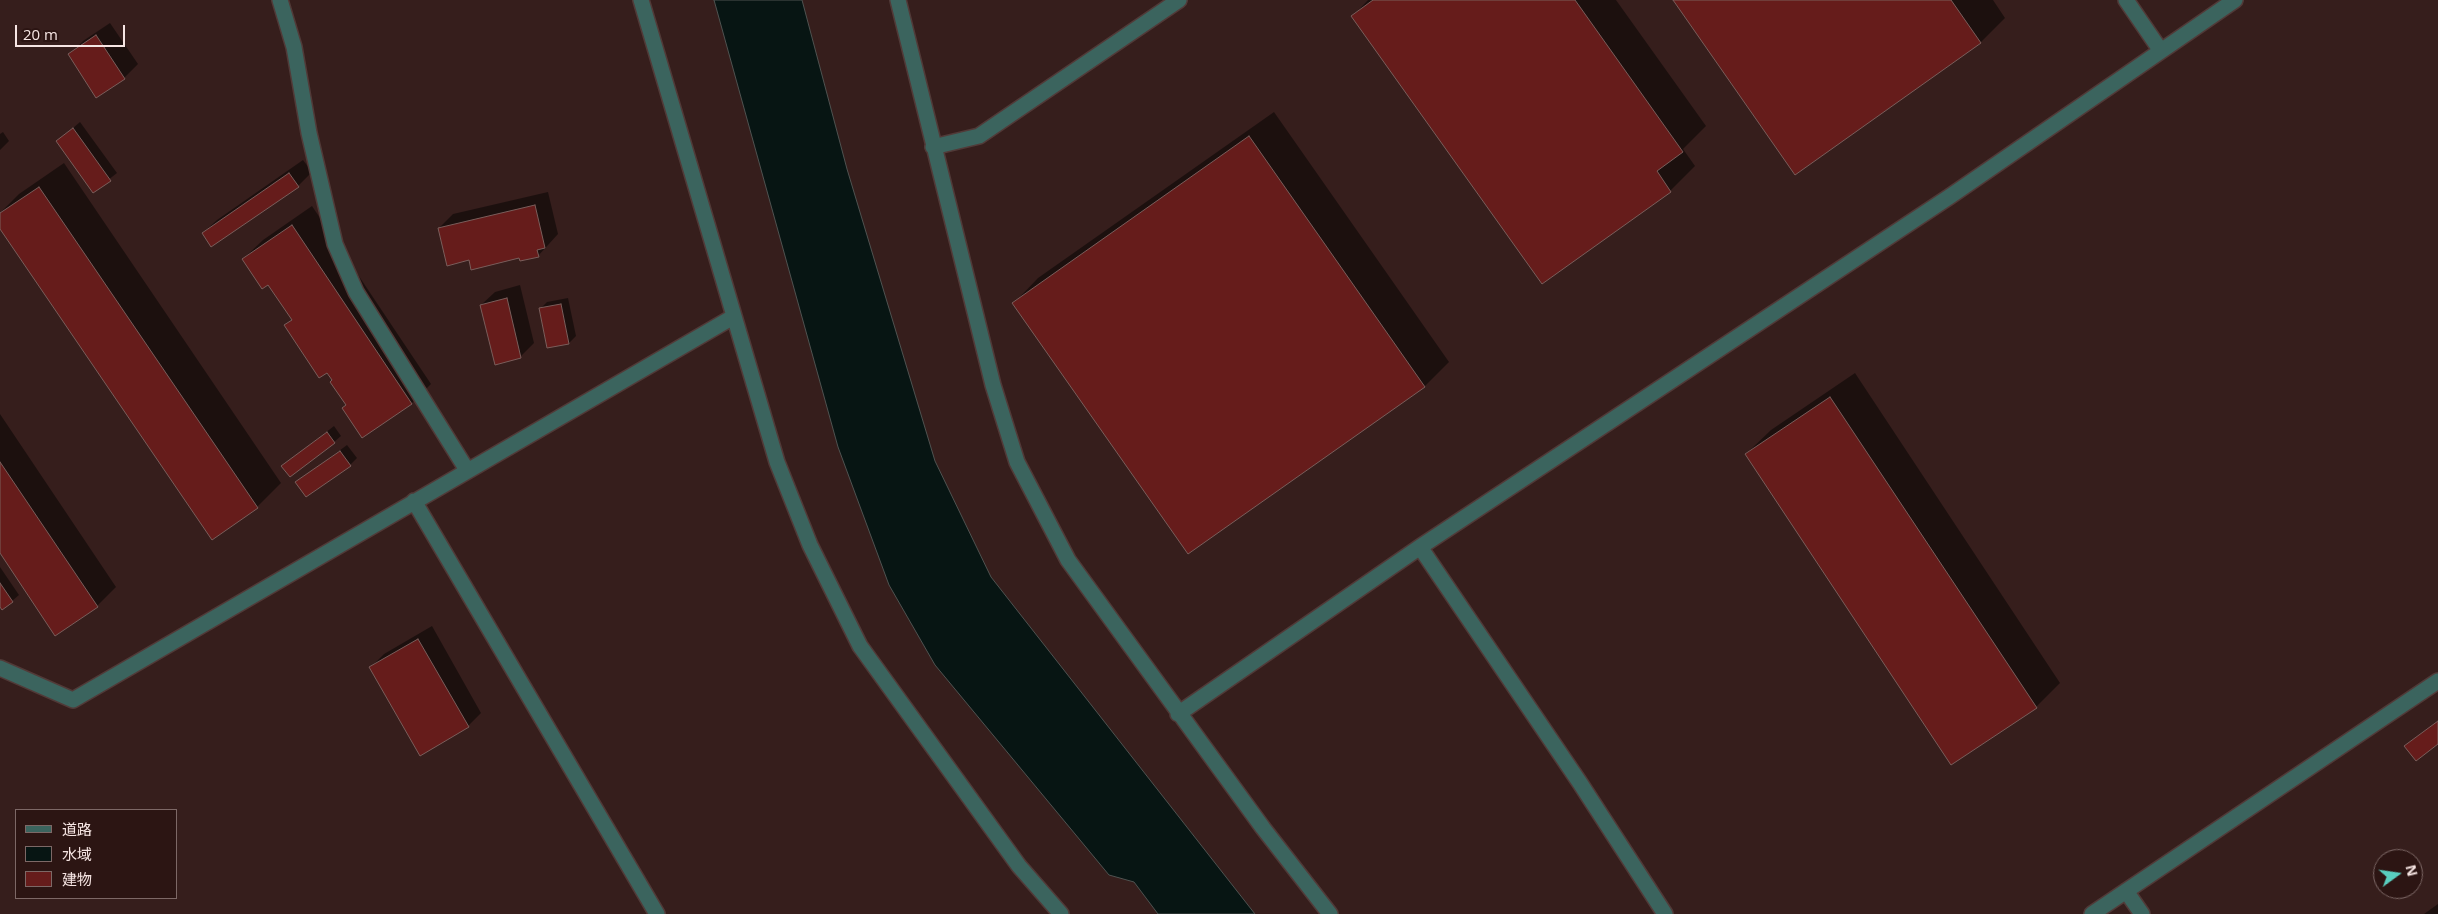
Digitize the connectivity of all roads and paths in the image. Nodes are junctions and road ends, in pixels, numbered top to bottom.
1 (280, 0) edge
2 (642, 0) edge
3 (898, 0) edge
4 (1179, 0) edge
5 (2126, 0) edge
6 (2235, 0) edge
7 (2160, 51) junction
8 (933, 147) junction
9 (733, 317) junction
10 (467, 470) junction
11 (414, 502) junction
12 (1420, 547) junction
13 (0, 668) edge
14 (2438, 681) edge
15 (1178, 714) junction
16 (2126, 891) junction
17 (656, 914) edge
18 (1061, 914) edge
19 (1330, 914) edge
20 (1665, 914) edge
21 (2092, 914) edge
22 (2142, 914) edge

1 - 10 lane
2 - 9 lane
3 - 8 lane
4 - 8 lane
5 - 7 lane
6 - 7 lane
7 - 12 lane
8 - 15 lane
9 - 10 lane
9 - 18 lane
10 - 11 lane
11 - 13 lane
11 - 17 lane
12 - 15 lane
12 - 20 lane
14 - 16 lane
15 - 19 lane
16 - 21 lane
16 - 22 lane

